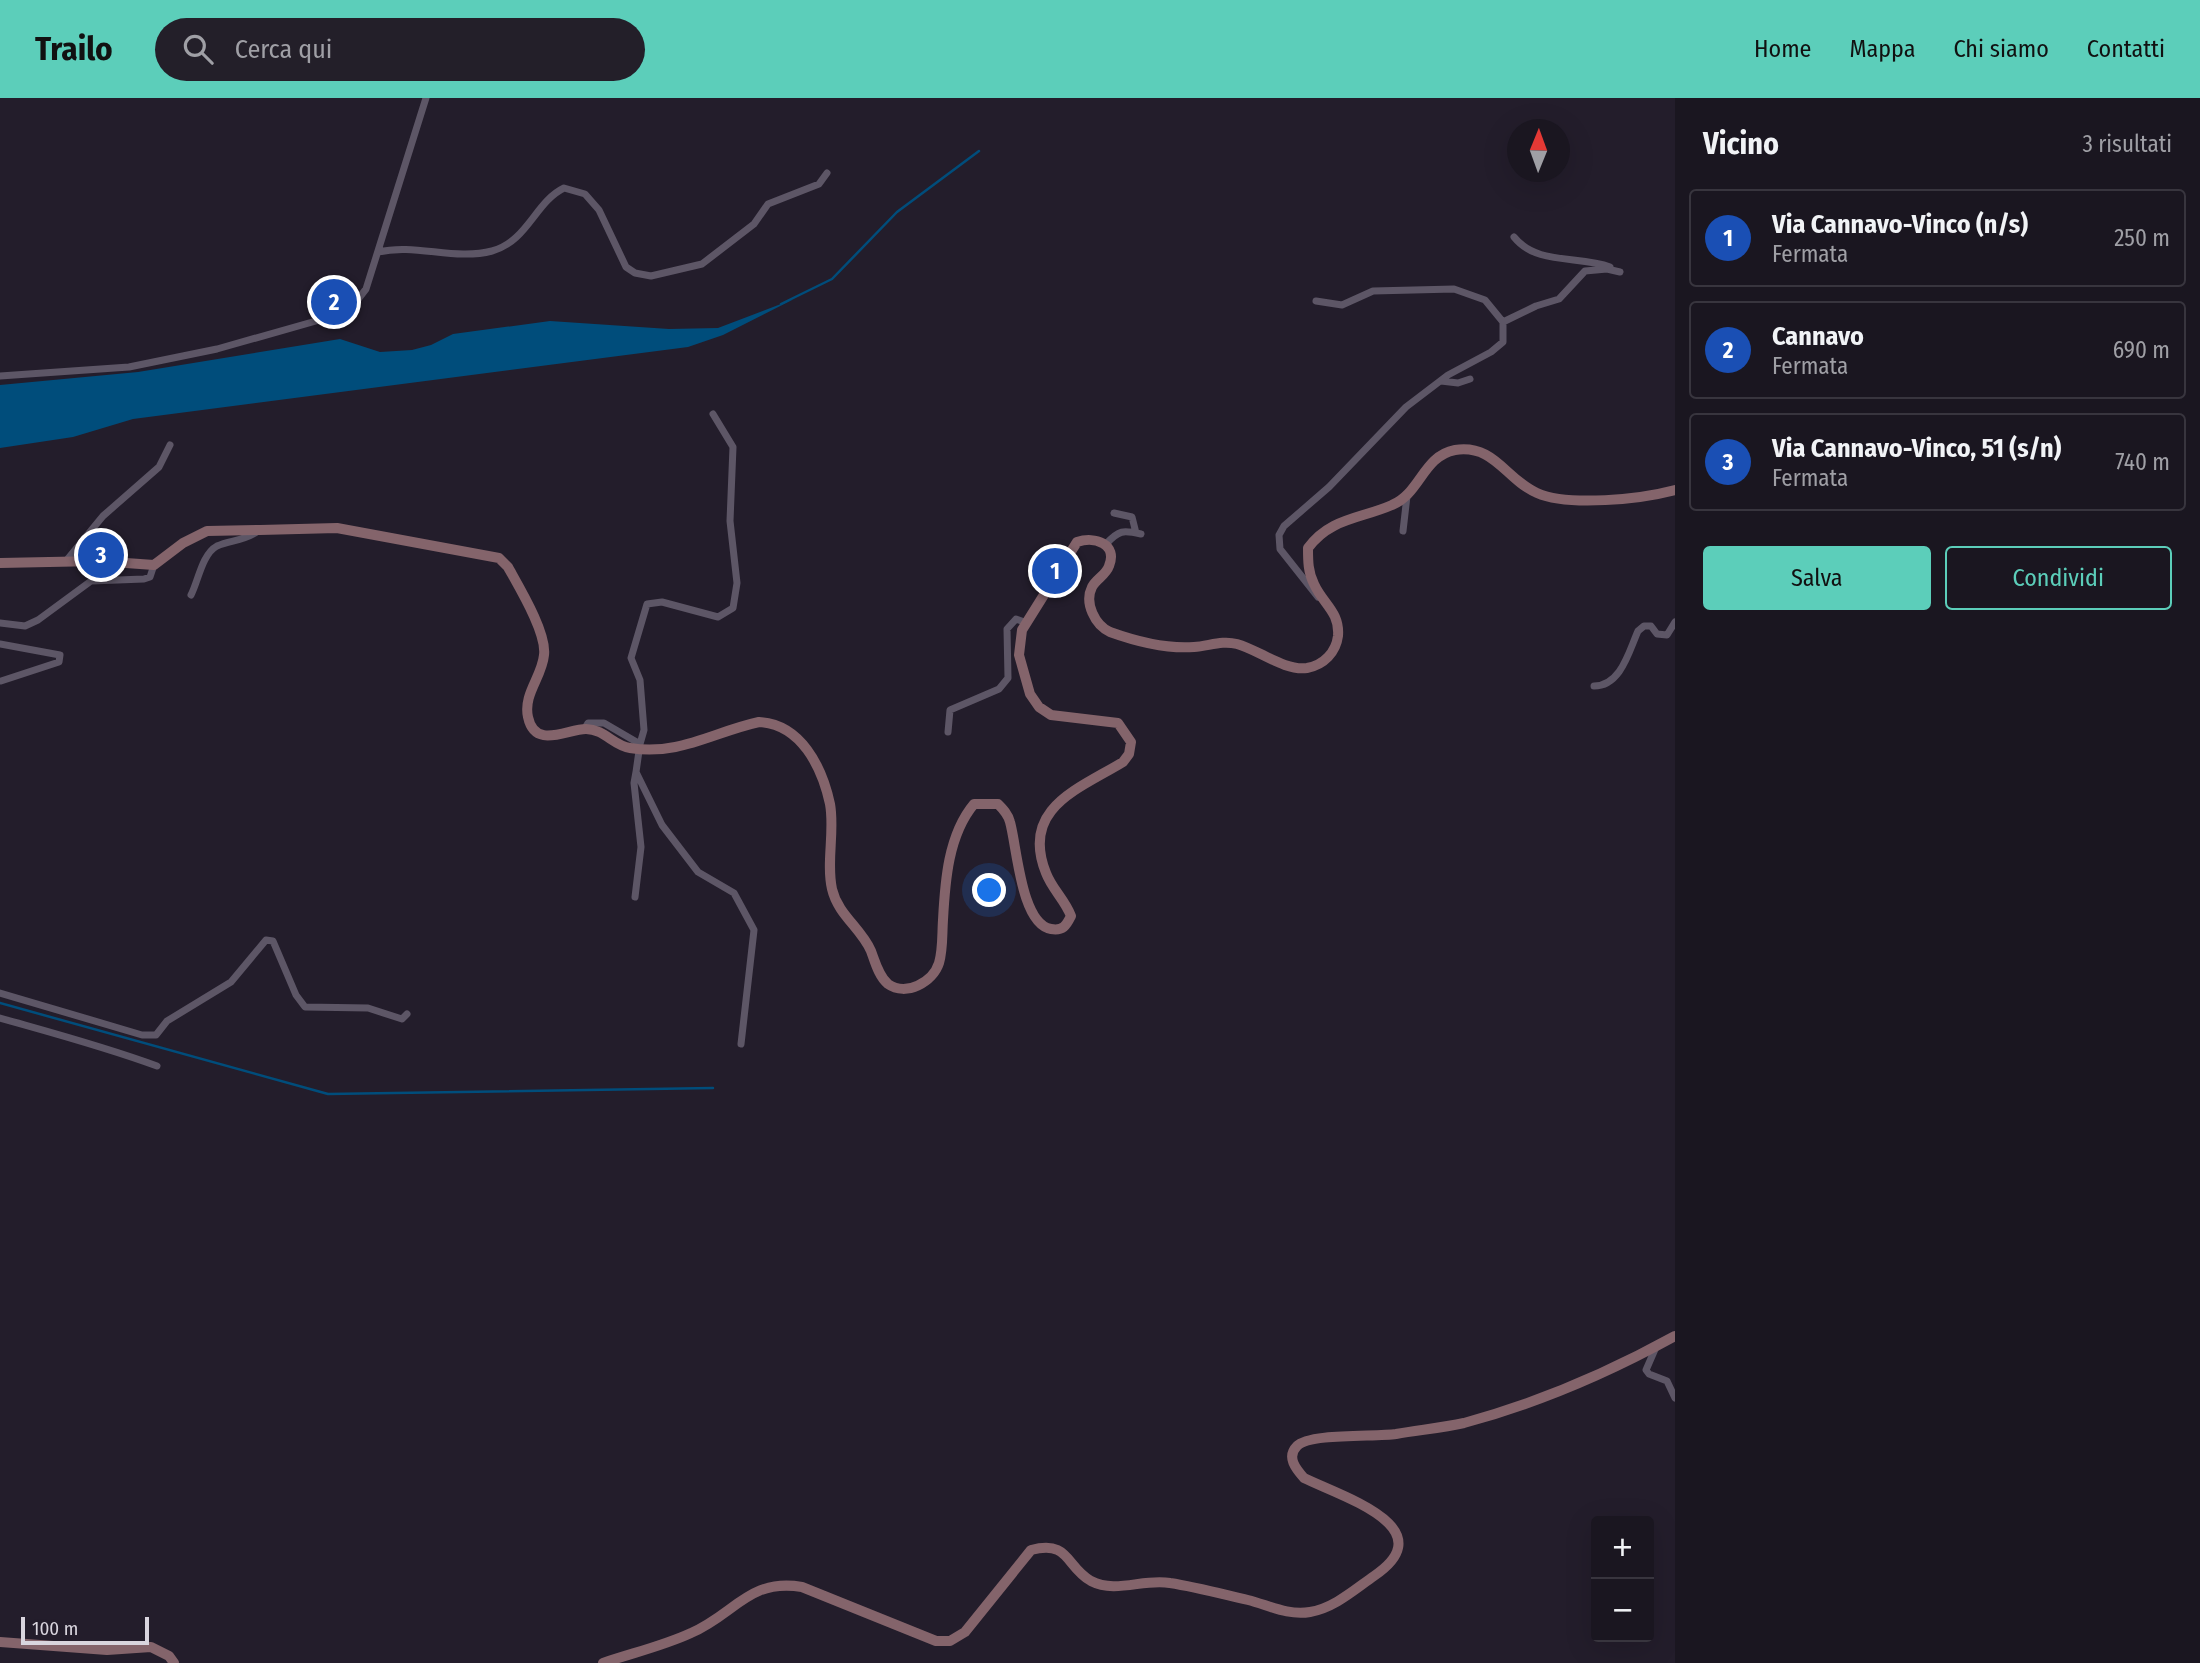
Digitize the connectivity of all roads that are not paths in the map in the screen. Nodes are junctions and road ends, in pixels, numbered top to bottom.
1 (426, 98) edge
2 (827, 173) dead end
3 (1514, 237) dead end
4 (378, 252) junction
5 (1316, 301) dead end
6 (1503, 322) junction
7 (0, 376) edge
8 (1470, 379) dead end
9 (1441, 381) junction
10 (713, 414) dead end
11 (170, 445) dead end
12 (1675, 490) edge
13 (1407, 496) junction
14 (1114, 513) dead end
15 (260, 530) junction
16 (1403, 531) dead end
17 (1106, 544) junction
18 (66, 561) junction
19 (0, 563) edge
20 (154, 565) junction
21 (191, 595) dead end
22 (1331, 608) junction
23 (1027, 622) junction
24 (1675, 622) edge
25 (0, 623) edge
26 (0, 644) edge
27 (1, 681) edge
28 (1594, 686) dead end
29 (948, 732) dead end
30 (640, 747) junction
31 (636, 772) junction
32 (635, 897) dead end
33 (0, 993) edge
34 (407, 1014) dead end
35 (0, 1018) edge
36 (741, 1044) dead end
37 (157, 1066) dead end
38 (1675, 1336) edge
39 (1656, 1347) junction
40 (1675, 1398) edge
41 (0, 1642) edge
42 (174, 1663) edge
43 (603, 1663) edge

1 - 4 street
2 - 4 street
3 - 6 street
4 - 7 street
5 - 6 street
6 - 9 street
8 - 9 street
9 - 22 street
10 - 30 street
11 - 18 street
12 - 13 street
13 - 16 street
13 - 22 street
14 - 17 street
15 - 20 street
15 - 21 street
15 - 30 street
17 - 22 street
17 - 23 street
18 - 19 street
18 - 20 street
20 - 25 street
23 - 29 street
23 - 30 street
24 - 28 street
26 - 27 street
30 - 31 street
31 - 32 street
31 - 36 street
33 - 34 street
35 - 37 street
38 - 39 street
39 - 40 street
39 - 43 street
41 - 42 street

